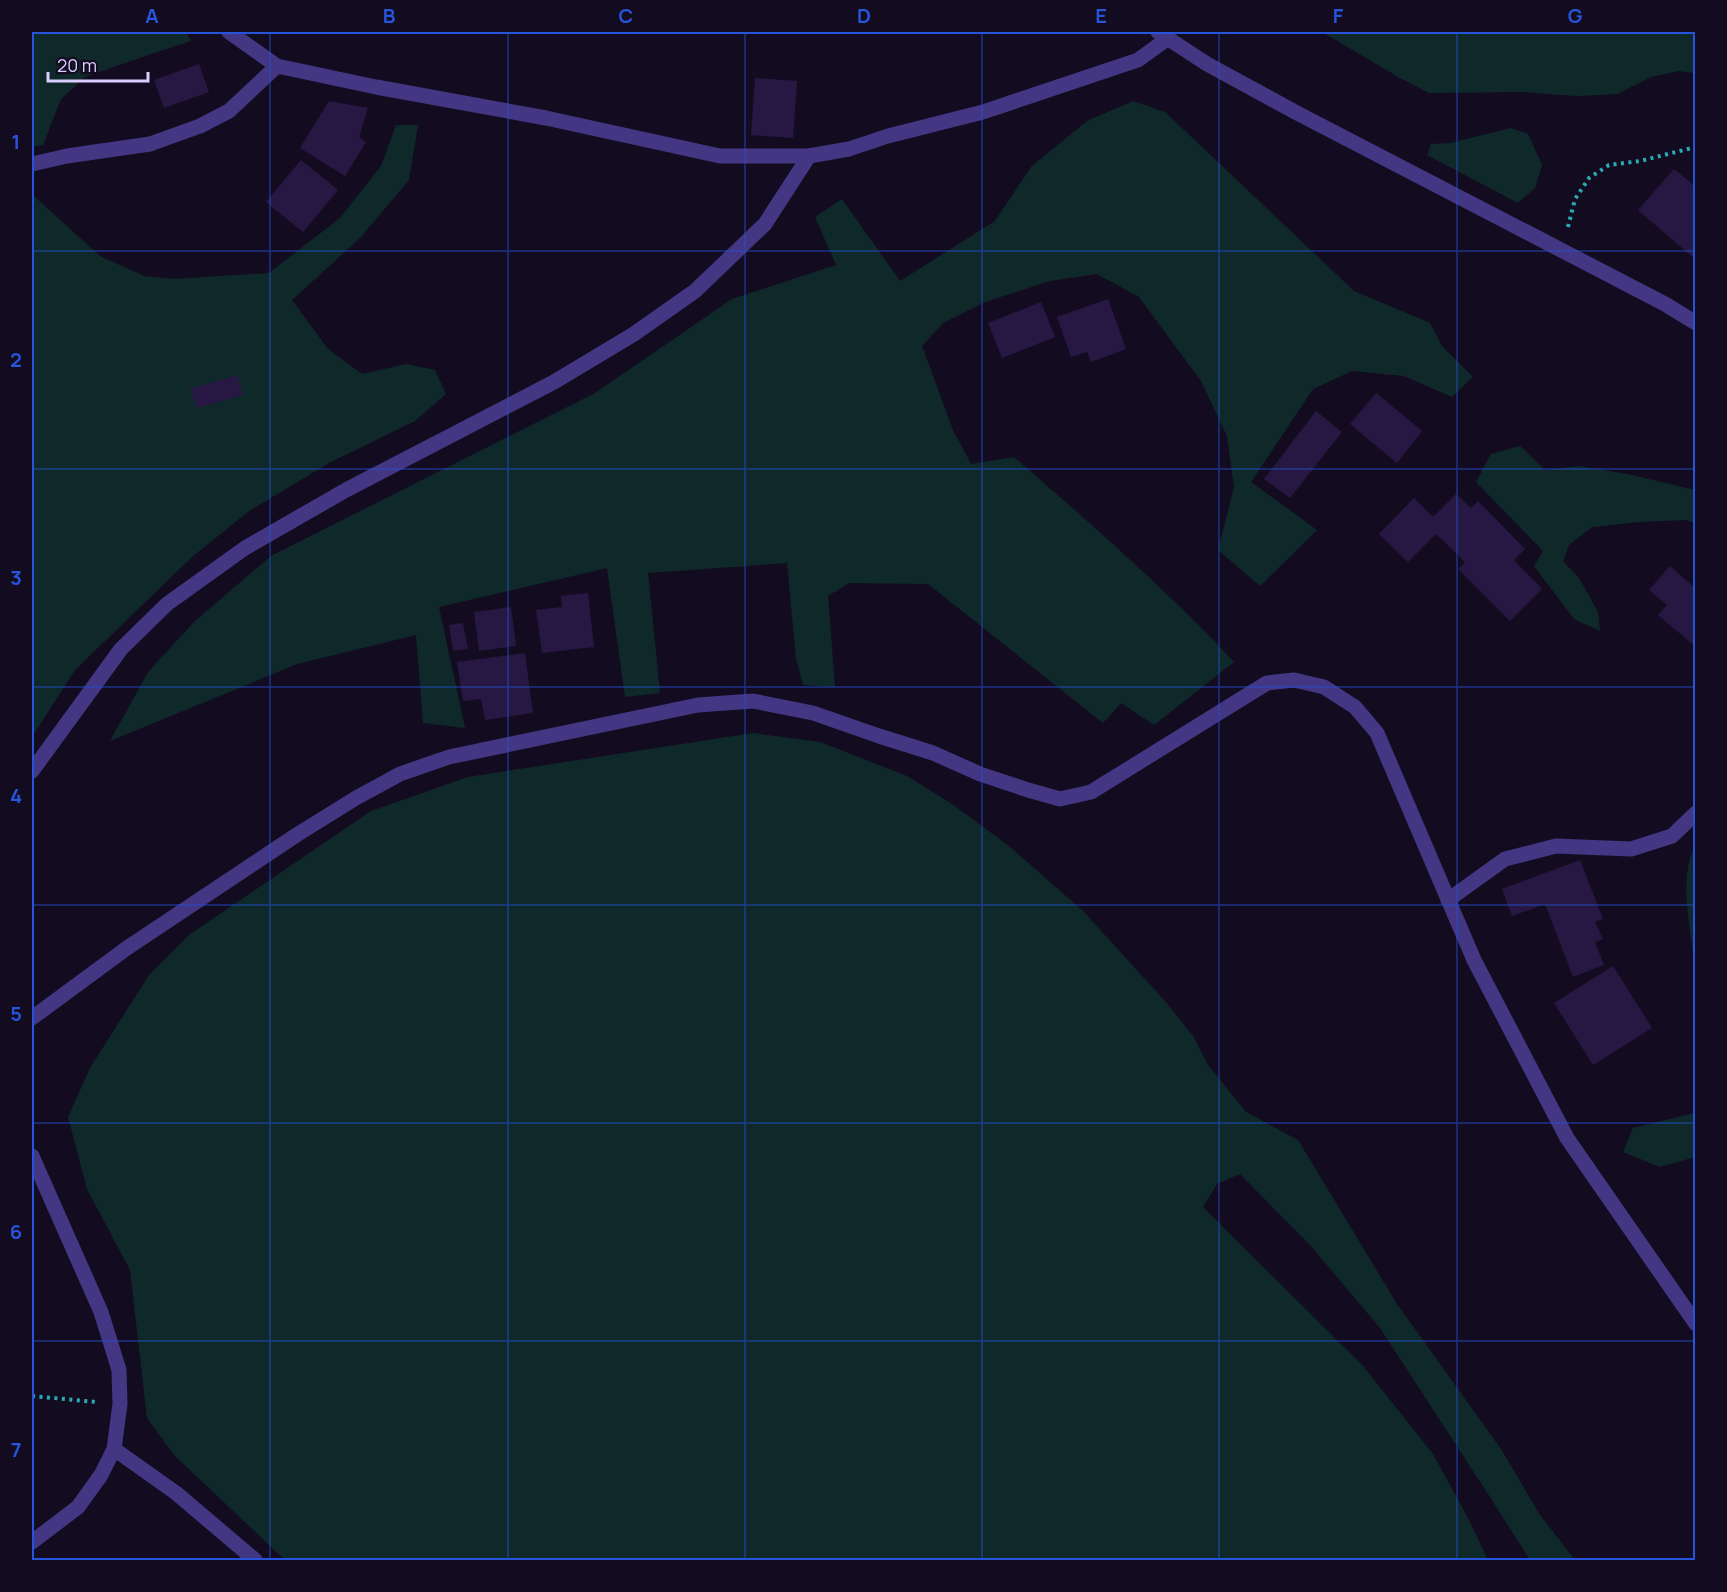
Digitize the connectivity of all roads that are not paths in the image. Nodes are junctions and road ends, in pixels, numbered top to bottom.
1 (229, 32) edge
2 (1162, 35) edge
3 (278, 66) junction
4 (809, 156) junction
5 (32, 164) edge
6 (1695, 323) edge
7 (32, 771) edge
8 (1695, 813) edge
9 (1448, 900) junction
10 (32, 1018) edge
11 (32, 1156) edge
12 (1695, 1324) edge
13 (114, 1449) junction
14 (32, 1542) edge
15 (255, 1560) edge

1 - 3 street
2 - 4 street
2 - 6 street
3 - 4 street
3 - 5 street
4 - 7 street
8 - 9 street
9 - 10 street
9 - 12 street
11 - 13 street
13 - 14 street
13 - 15 street

